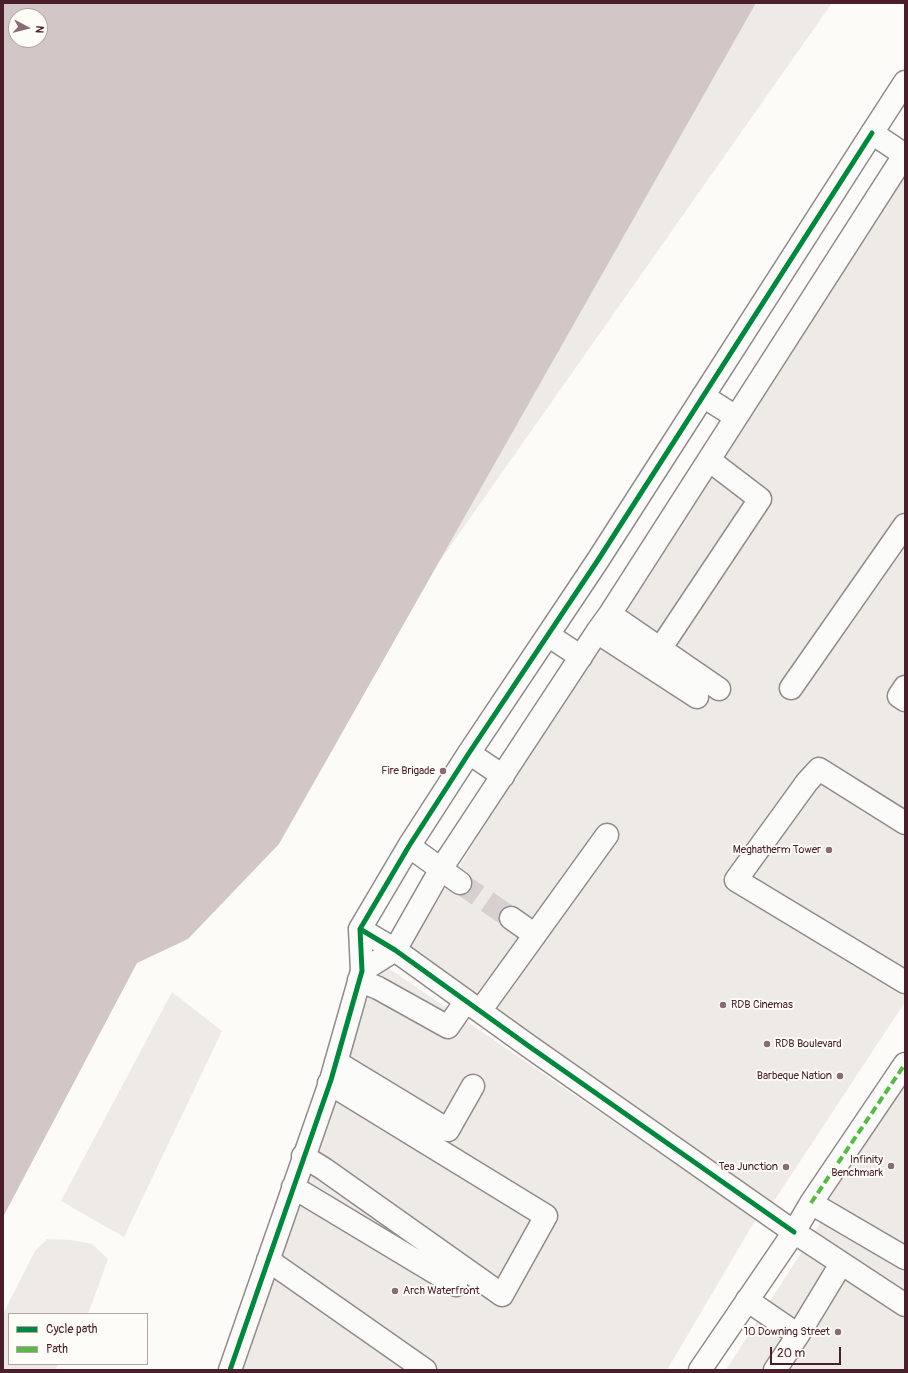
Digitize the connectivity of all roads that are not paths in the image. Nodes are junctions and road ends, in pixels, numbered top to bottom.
1 (905, 82) edge
2 (899, 105) edge
3 (872, 133) junction
4 (905, 154) edge
5 (703, 396) junction
6 (736, 417) junction
7 (709, 460) junction
8 (905, 525) edge
9 (610, 614) junction
10 (597, 632) junction
11 (548, 635) junction
12 (660, 649) junction
13 (581, 657) junction
14 (905, 686) edge
15 (791, 688) dead end
16 (719, 689) dead end
17 (697, 697) dead end
18 (905, 700) edge
19 (470, 753) junction
20 (503, 776) junction
21 (905, 823) edge
22 (607, 835) dead end
23 (409, 846) junction
24 (441, 869) junction
25 (460, 883) tunnel mouth
26 (511, 918) tunnel mouth
27 (360, 929) junction
28 (535, 935) junction
29 (395, 950) junction
30 (361, 975) junction
31 (905, 982) edge
32 (473, 1006) junction
33 (336, 1062) junction
34 (905, 1064) edge
35 (329, 1083) junction
36 (473, 1086) dead end
37 (303, 1156) junction
38 (293, 1187) junction
39 (811, 1203) junction
40 (794, 1232) junction
41 (905, 1258) edge
42 (268, 1260) junction
43 (841, 1264) junction
44 (456, 1285) dead end
45 (747, 1300) junction
46 (905, 1305) edge
47 (798, 1335) junction
48 (230, 1370) edge
49 (425, 1370) edge
50 (700, 1370) edge
51 (775, 1370) edge

1 - 2 street
2 - 3 street
3 - 4 street
3 - 5 street
4 - 6 street
5 - 6 street
5 - 11 street
6 - 7 street
7 - 9 street
7 - 12 street
8 - 15 street
9 - 10 street
9 - 12 street
10 - 13 street
10 - 17 street
11 - 13 street
11 - 19 street
12 - 16 street
13 - 20 street
14 - 18 street
19 - 20 street
19 - 23 street
20 - 24 street
21 - 31 street
22 - 28 street
23 - 24 street
23 - 27 street
24 - 25 street
24 - 29 street
26 - 28 street
27 - 29 street
27 - 30 street
28 - 32 street
29 - 30 street
29 - 32 street
30 - 32 street
30 - 33 street
32 - 40 street
33 - 35 street
33 - 36 street
34 - 39 street
35 - 37 street
35 - 37 street
37 - 38 street
38 - 42 street
38 - 44 street
39 - 40 street
39 - 41 street
40 - 43 street
40 - 45 street
42 - 48 street
42 - 49 street
43 - 46 street
43 - 47 street
45 - 47 street
45 - 50 street
47 - 51 street

